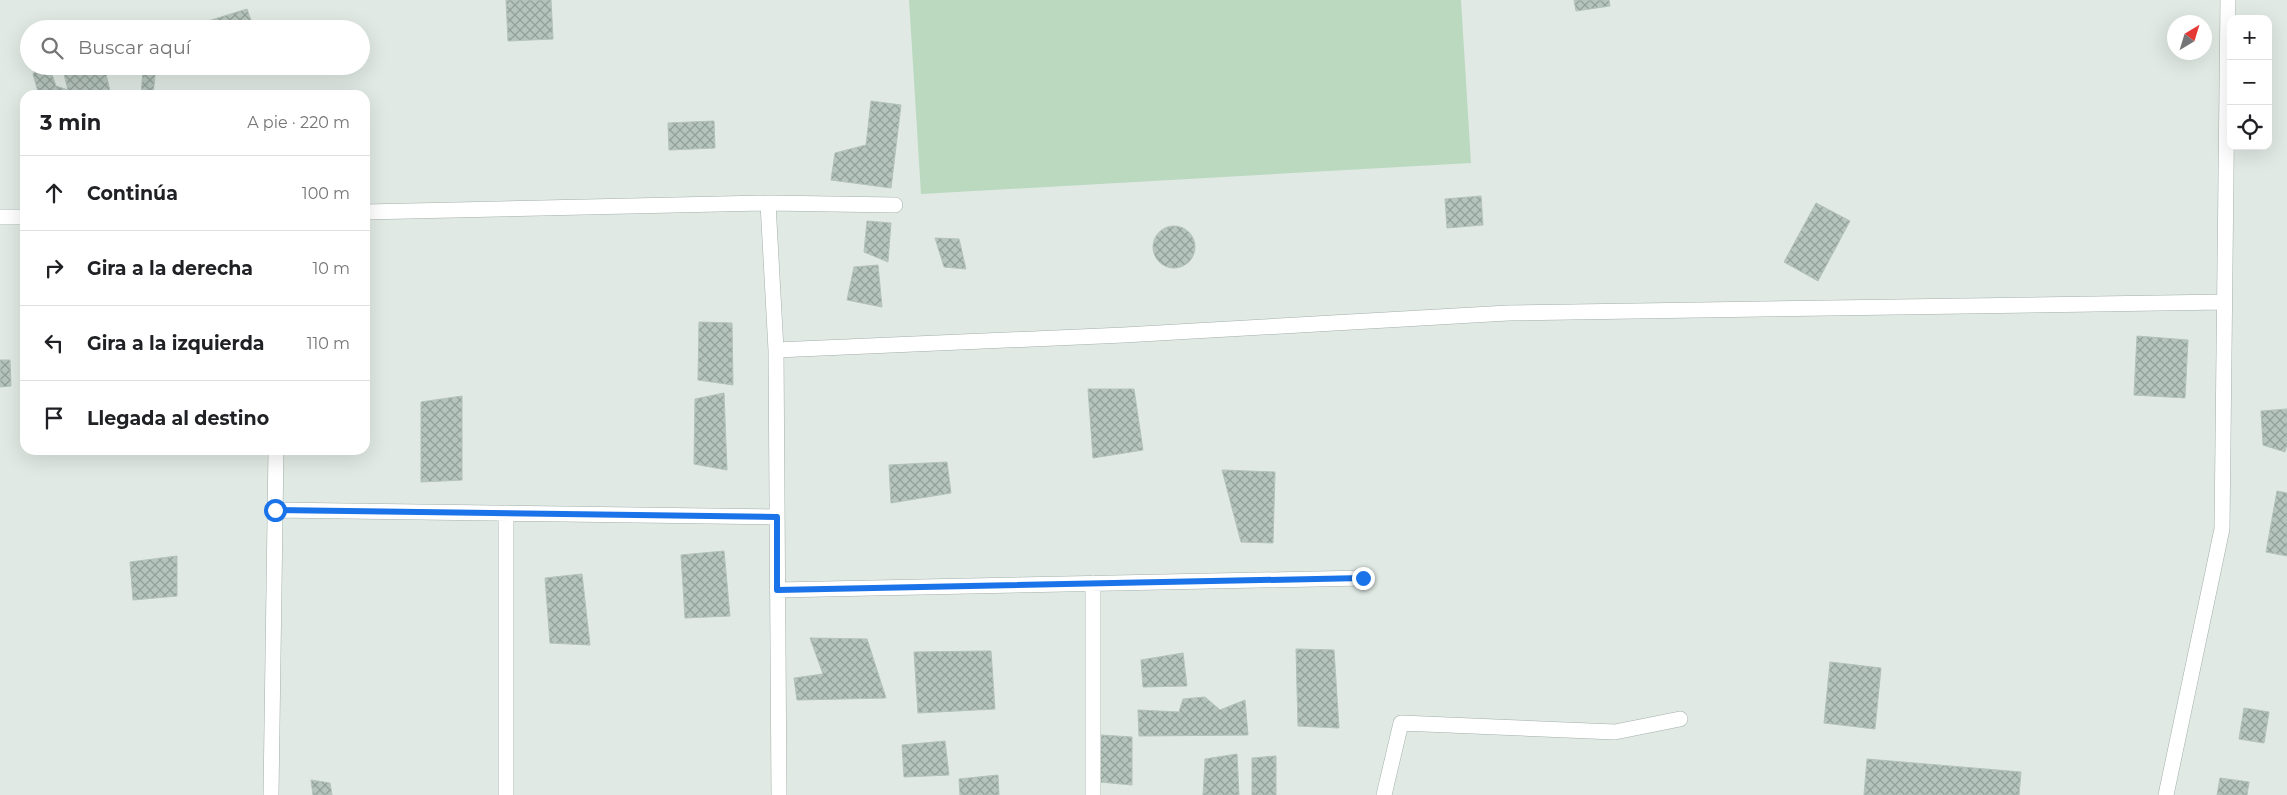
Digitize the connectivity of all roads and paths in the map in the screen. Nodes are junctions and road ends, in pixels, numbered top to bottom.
1 (2228, 0) edge
2 (768, 203) junction
3 (895, 205) dead end
4 (370, 212) edge
5 (0, 217) edge
6 (20, 217) edge
7 (2224, 302) junction
8 (776, 350) junction
9 (276, 455) edge
10 (275, 510) junction
11 (506, 513) junction
12 (777, 517) junction
13 (1363, 578) dead end
14 (1093, 583) junction
15 (777, 590) junction
16 (1680, 719) dead end
17 (271, 795) edge
18 (506, 795) edge
19 (778, 795) edge
20 (1093, 795) edge
21 (1384, 795) edge
22 (2166, 795) edge

1 - 7 street
2 - 3 street
2 - 4 street
2 - 8 street
5 - 6 street
7 - 8 street
7 - 22 street
8 - 12 street
9 - 10 street
10 - 11 street
10 - 17 street
11 - 12 street
11 - 18 street
12 - 15 street
13 - 14 street
14 - 15 street
14 - 20 street
15 - 19 street
16 - 21 street

